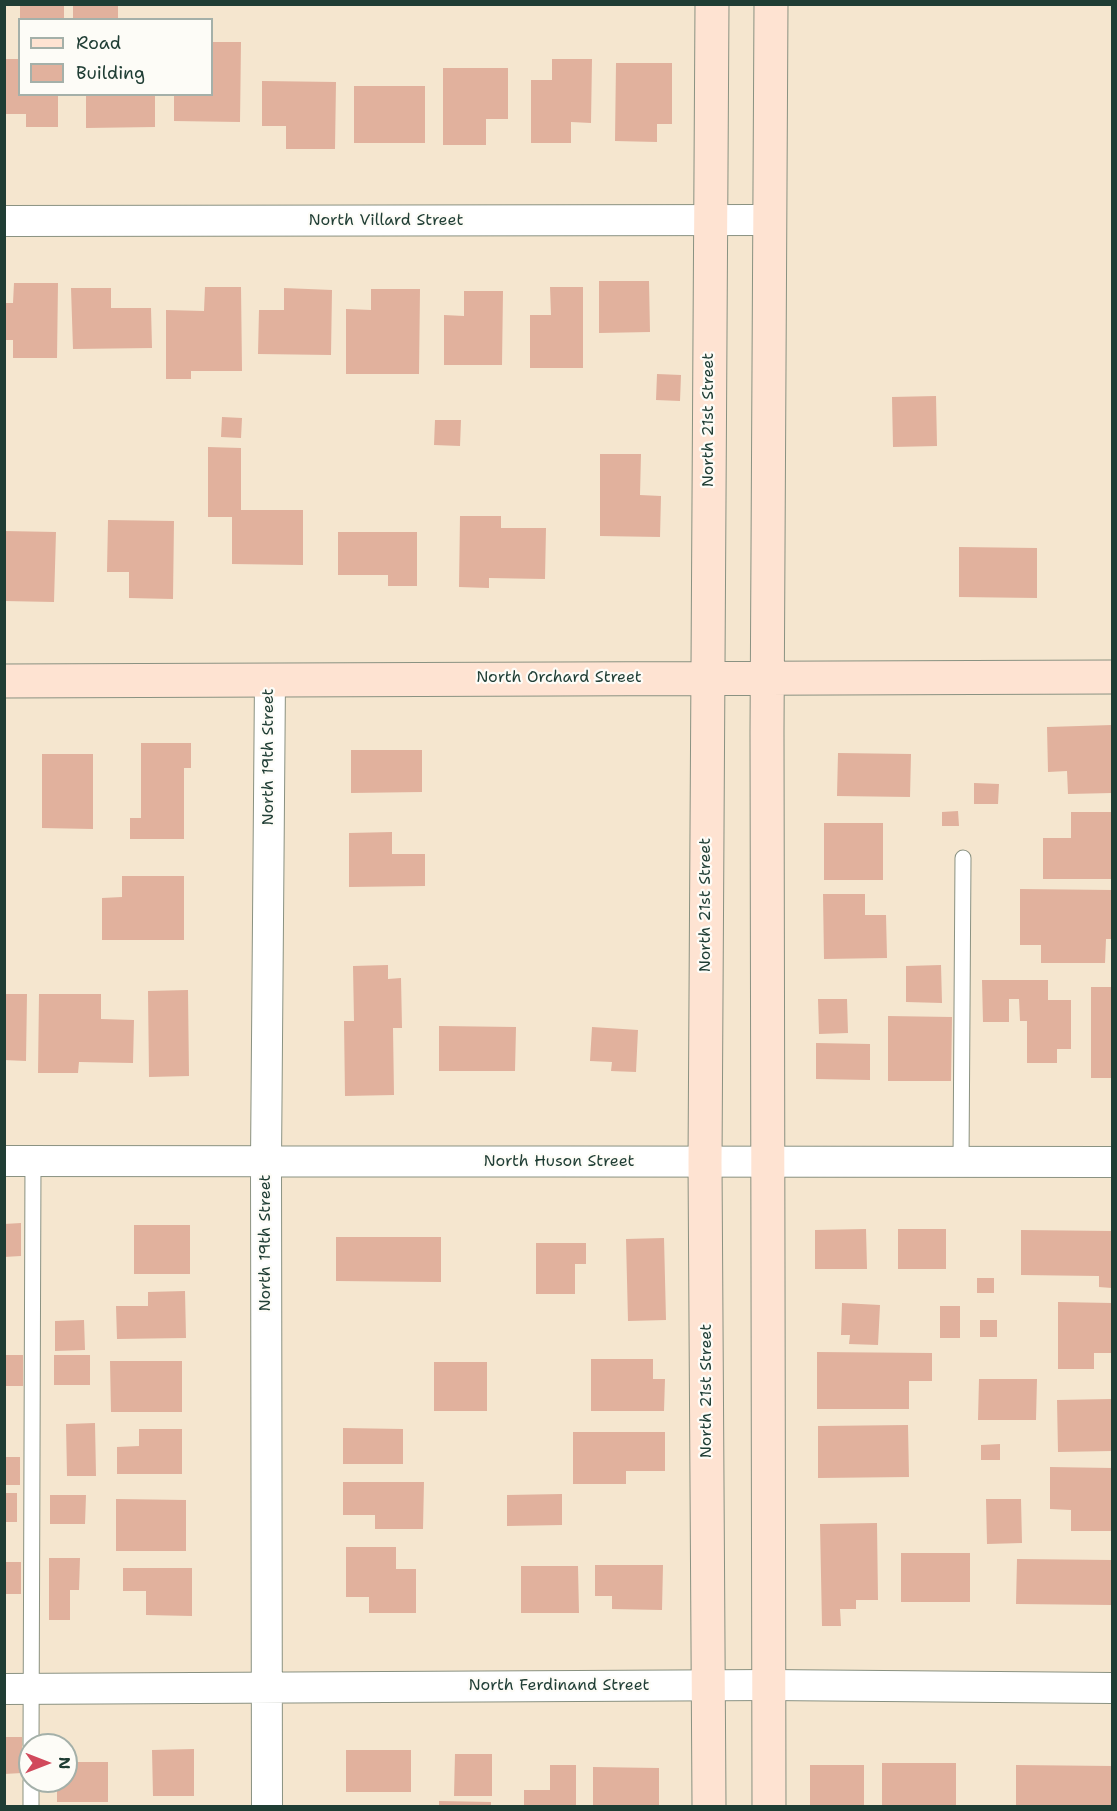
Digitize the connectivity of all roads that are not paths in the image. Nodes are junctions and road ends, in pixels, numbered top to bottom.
1 (712, 4) edge
2 (771, 4) edge
3 (710, 220) junction
4 (768, 220) junction
5 (4, 221) edge
6 (768, 677) junction
7 (1113, 677) edge
8 (706, 678) junction
9 (270, 679) junction
10 (4, 681) edge
11 (963, 858) dead end
12 (19, 1161) edge
13 (266, 1161) junction
14 (705, 1162) junction
15 (961, 1162) junction
16 (1113, 1162) edge
17 (768, 1163) junction
18 (709, 1685) junction
19 (769, 1685) junction
20 (1113, 1688) edge
21 (18, 1689) edge
22 (267, 1689) junction
23 (29, 1733) edge
24 (267, 1806) edge
25 (709, 1806) edge
26 (769, 1806) edge

1 - 3 main road, North 21st Street
2 - 4 main road
3 - 4 street, North Villard Street
3 - 5 street, North Villard Street
3 - 8 main road, North 21st Street
4 - 6 main road
6 - 7 main road, North Orchard Street
6 - 8 main road, North Orchard Street
6 - 17 main road
8 - 9 main road, North Orchard Street
8 - 14 main road, North 21st Street
9 - 10 main road, North Orchard Street
9 - 13 street, North 19th Street
11 - 15 lane
12 - 13 street, North Huson Street
12 - 21 lane
13 - 14 street, North Huson Street
13 - 22 street, North 19th Street
14 - 17 street, North Huson Street
14 - 18 main road, North 21st Street
15 - 16 street, North Huson Street
15 - 17 street, North Huson Street
17 - 19 main road
18 - 19 street, North Ferdinand Street
18 - 22 street, North Ferdinand Street
18 - 25 main road, North 21st Street
19 - 20 street, North Ferdinand Street
19 - 26 main road
21 - 22 street, North Ferdinand Street
21 - 23 lane
22 - 24 street, North 19th Street

